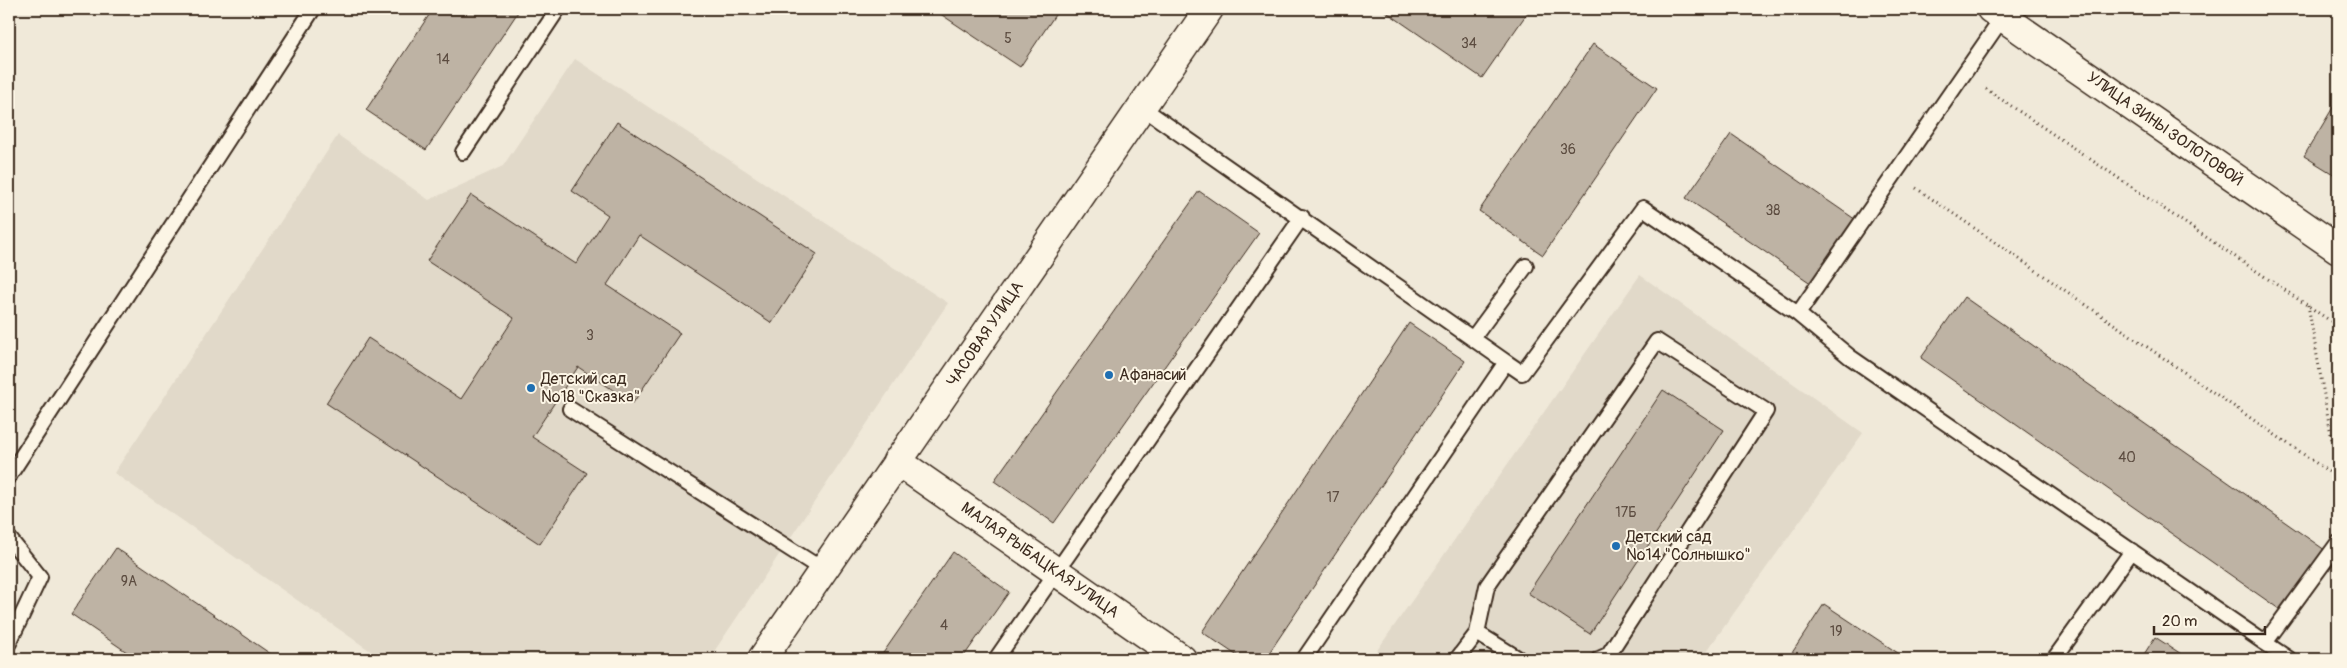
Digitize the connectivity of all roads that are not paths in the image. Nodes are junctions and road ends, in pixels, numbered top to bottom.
1 (313, 9) edge
2 (558, 9) edge
3 (1209, 9) edge
4 (1997, 13) edge
5 (1140, 106) junction
6 (464, 152) dead end
7 (1302, 217) junction
8 (2338, 249) edge
9 (1526, 266) dead end
10 (1798, 314) junction
11 (1473, 338) junction
12 (1506, 362) junction
13 (570, 409) dead end
14 (898, 461) junction
15 (9, 476) edge
16 (9, 538) edge
17 (2338, 543) edge
18 (2132, 551) junction
19 (823, 570) junction
20 (1056, 571) junction
21 (1477, 632) junction
22 (9, 642) edge
23 (2265, 643) junction
24 (762, 659) edge
25 (996, 659) edge
26 (1182, 659) edge
27 (1304, 659) edge
28 (1457, 659) edge
29 (1519, 659) edge
30 (1600, 659) edge
31 (2054, 659) edge
32 (2289, 659) edge

1 - 15 lane
2 - 6 lane
3 - 5 street, ЧАСОВАЯ УЛИЦА
4 - 8 street, УЛИЦА ЗИНЫ ЗОЛОТОВОЙ
4 - 10 lane
5 - 7 lane
5 - 14 street, ЧАСОВАЯ УЛИЦА
7 - 11 lane
7 - 20 lane
9 - 11 lane
10 - 12 lane
10 - 18 lane
11 - 12 lane
12 - 27 lane
13 - 19 lane
14 - 19 street, ЧАСОВАЯ УЛИЦА
14 - 20 street, МАЛАЯ РЫБАЦКАЯ УЛИЦА
16 - 22 lane
17 - 23 lane
18 - 23 lane
18 - 31 lane
19 - 24 street, ЧАСОВАЯ УЛИЦА
20 - 25 lane
20 - 26 street, МАЛАЯ РЫБАЦКАЯ УЛИЦА
21 - 28 lane
21 - 29 lane
21 - 30 lane
23 - 32 lane

